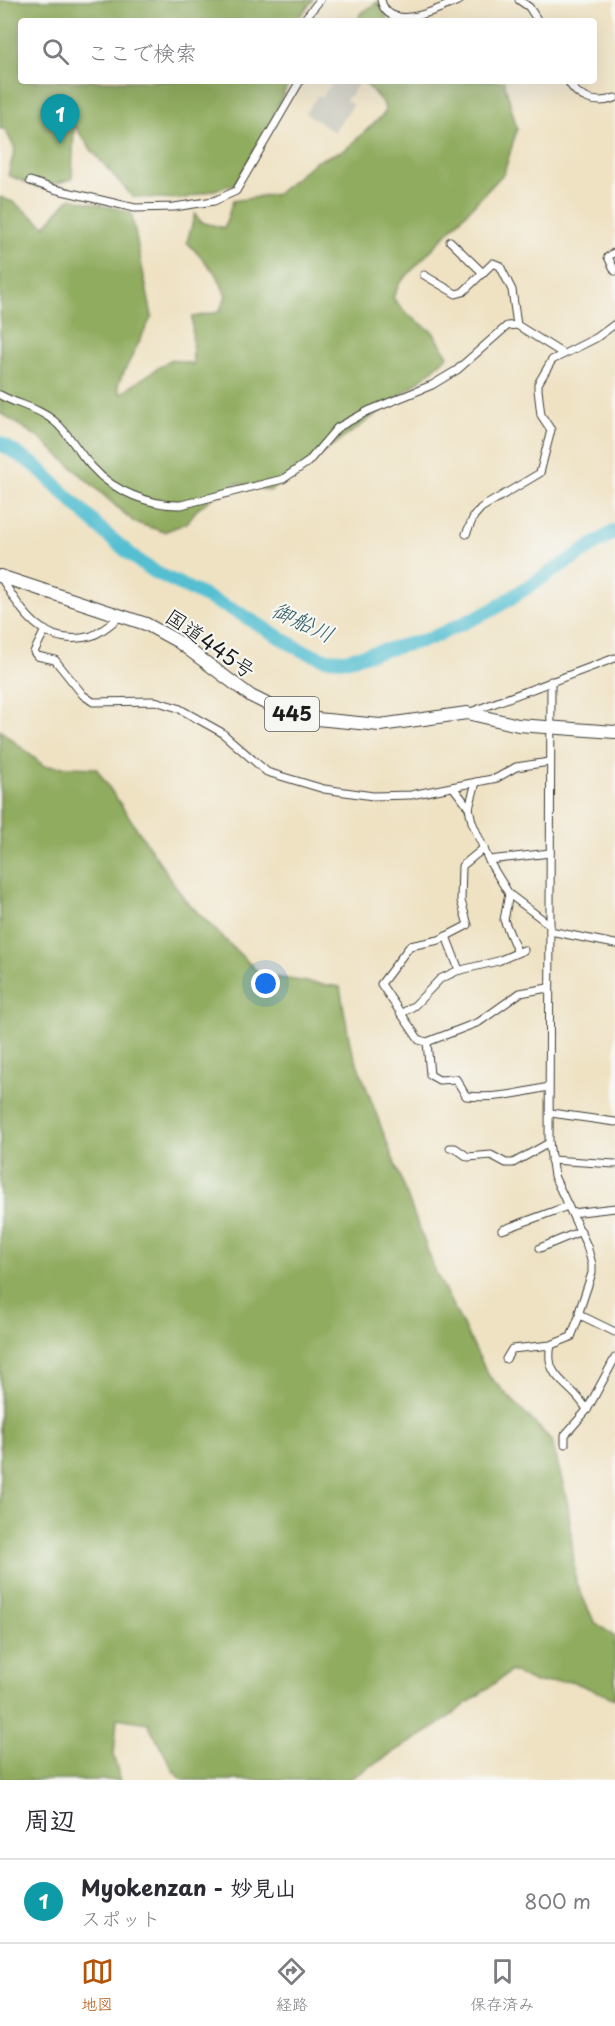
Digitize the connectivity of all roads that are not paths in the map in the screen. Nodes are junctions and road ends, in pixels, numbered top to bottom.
1 (320, 0) edge
2 (381, 0) edge
3 (460, 0) edge
4 (519, 0) edge
5 (306, 18) edge
6 (536, 18) edge
7 (298, 84) edge
8 (570, 84) edge
9 (615, 98) edge
10 (30, 181) dead end
11 (450, 241) dead end
12 (615, 252) edge
13 (615, 271) edge
14 (483, 273) junction
15 (424, 275) dead end
16 (615, 324) edge
17 (517, 325) junction
18 (562, 353) junction
19 (0, 395) edge
20 (466, 534) dead end
21 (1, 576) edge
22 (122, 615) junction
23 (45, 630) junction
24 (615, 658) edge
25 (551, 681) junction
26 (467, 713) junction
27 (549, 728) junction
28 (615, 732) edge
29 (549, 762) junction
30 (476, 782) junction
31 (453, 787) junction
32 (469, 808) junction
33 (484, 848) junction
34 (550, 853) junction
35 (489, 860) junction
36 (509, 894) junction
37 (550, 928) junction
38 (446, 936) junction
39 (615, 944) edge
40 (459, 970) junction
41 (548, 988) junction
42 (401, 1014) junction
43 (427, 1042) junction
44 (548, 1087) junction
45 (551, 1113) junction
46 (615, 1122) edge
47 (549, 1143) junction
48 (450, 1148) dead end
49 (550, 1160) junction
50 (615, 1164) edge
51 (615, 1208) edge
52 (570, 1209) junction
53 (502, 1230) dead end
54 (580, 1231) junction
55 (540, 1248) dead end
56 (580, 1314) junction
57 (615, 1332) edge
58 (552, 1345) junction
59 (615, 1358) edge
60 (506, 1359) dead end
61 (587, 1410) junction
62 (565, 1444) dead end

1 - 5 street
2 - 3 street
4 - 6 street
7 - 10 street
8 - 9 street
11 - 14 street
12 - 13 street
14 - 15 street
14 - 17 street
16 - 18 street
17 - 18 street
17 - 19 street
18 - 20 street
21 - 22 highway, 国道445号 / 445
21 - 23 street
22 - 23 street
22 - 26 highway, 国道445号 / 445
23 - 31 street
24 - 25 street
25 - 26 street
25 - 27 street
26 - 27 highway, 国道445号 / 445
27 - 28 highway, 国道445号 / 445
27 - 29 street
29 - 30 street
29 - 34 street
30 - 31 street
30 - 32 street
31 - 32 street
32 - 33 street
33 - 35 street
33 - 38 street
34 - 35 street
34 - 37 street
35 - 36 street
36 - 37 street
36 - 40 street
37 - 39 street
37 - 41 street
38 - 40 street
38 - 42 street
40 - 42 street
41 - 43 street
41 - 44 street
42 - 43 street
43 - 44 street
44 - 45 street
45 - 46 street
45 - 47 street
47 - 48 street
47 - 49 street
49 - 50 street
49 - 52 street
51 - 52 street
52 - 53 street
52 - 54 street
54 - 55 street
54 - 56 street
56 - 57 street
56 - 58 street
58 - 60 street
58 - 61 street
59 - 61 street
61 - 62 street

